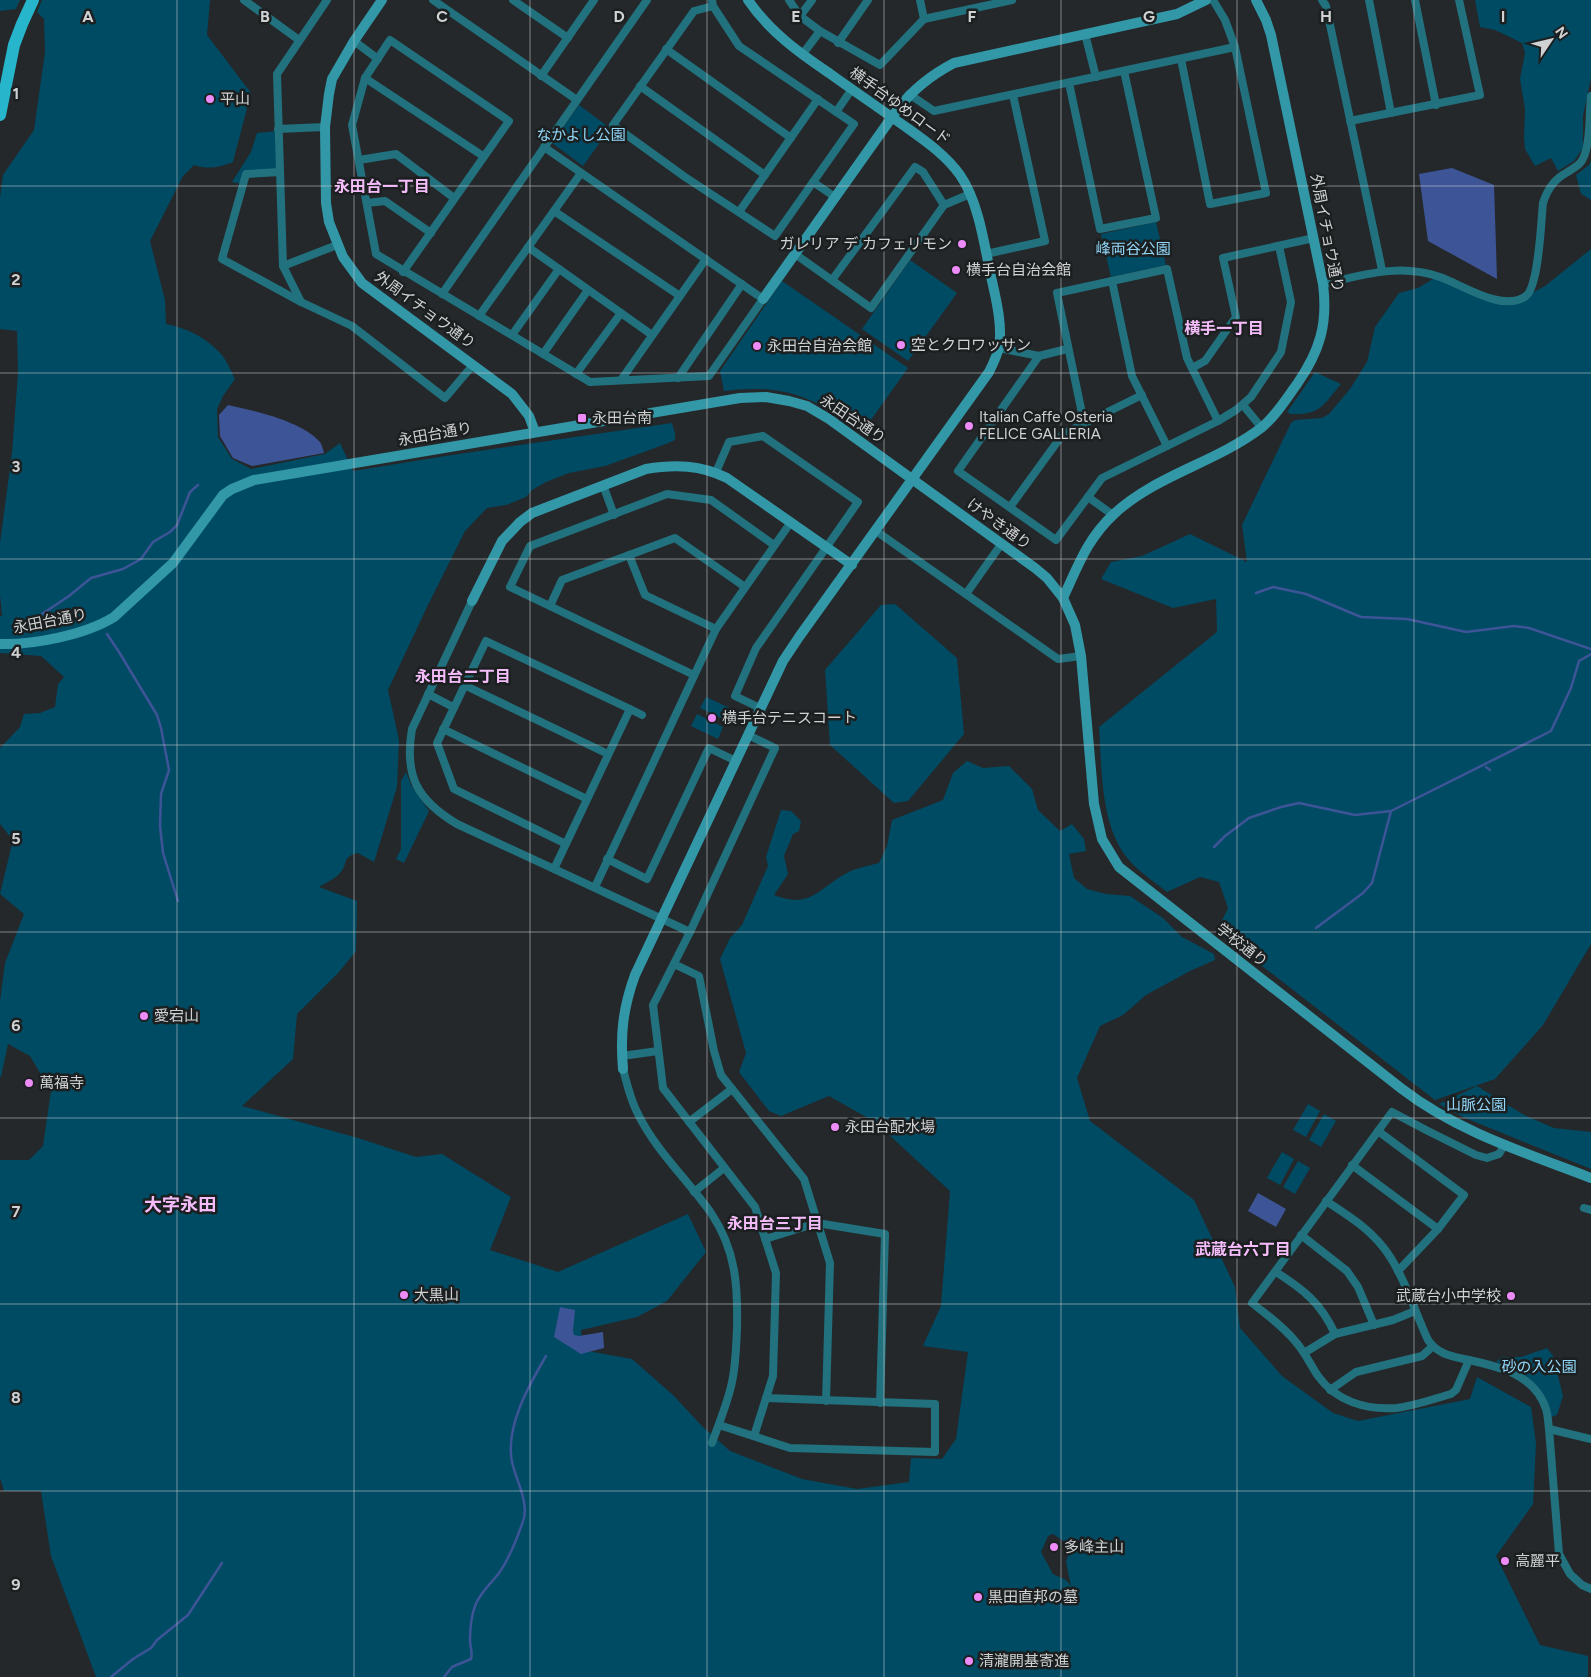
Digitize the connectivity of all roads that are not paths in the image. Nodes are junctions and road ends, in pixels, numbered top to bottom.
1 (33, 0) edge
2 (244, 0) edge
3 (327, 0) edge
4 (382, 0) edge
5 (433, 0) edge
6 (513, 0) edge
7 (594, 0) edge
8 (647, 0) edge
9 (748, 0) edge
10 (789, 0) edge
11 (812, 0) edge
12 (868, 0) edge
13 (920, 0) edge
14 (967, 0) edge
15 (1012, 0) edge
16 (1206, 0) edge
17 (1214, 0) edge
18 (1256, 0) edge
19 (1322, 0) edge
20 (1369, 0) edge
21 (1415, 0) edge
22 (1458, 0) edge
23 (713, 3) edge
24 (969, 9) junction
25 (800, 16) junction
26 (924, 19) junction
27 (820, 31) junction
28 (1085, 34) junction
29 (568, 38) junction
30 (299, 40) junction
31 (354, 41) junction
32 (838, 43) junction
33 (1235, 47) junction
34 (666, 49) junction
35 (802, 55) junction
36 (378, 59) junction
37 (1181, 59) junction
38 (1124, 71) junction
39 (541, 76) junction
40 (1096, 77) junction
41 (365, 78) junction
42 (1069, 83) junction
43 (640, 86) junction
44 (852, 89) junction
45 (909, 94) junction
46 (1013, 95) junction
47 (1591, 96) edge
48 (818, 99) junction
49 (577, 100) junction
50 (1436, 105) junction
51 (836, 112) junction
52 (1391, 113) junction
53 (0, 115) edge
54 (892, 117) junction
55 (1350, 121) junction
56 (325, 127) junction
57 (278, 129) junction
58 (791, 138) junction
59 (544, 147) junction
60 (483, 156) junction
61 (359, 160) junction
62 (280, 172) junction
63 (581, 173) junction
64 (765, 175) junction
65 (813, 182) junction
66 (970, 194) junction
67 (835, 197) junction
68 (454, 198) junction
69 (367, 203) junction
70 (944, 205) junction
71 (554, 211) junction
72 (739, 212) junction
73 (431, 233) junction
74 (1314, 238) junction
75 (337, 245) junction
76 (1279, 246) junction
77 (528, 247) junction
78 (795, 254) junction
79 (986, 254) junction
80 (706, 259) junction
81 (284, 266) junction
82 (558, 269) junction
83 (1382, 270) junction
84 (403, 272) junction
85 (832, 280) junction
86 (1112, 281) junction
87 (742, 284) junction
88 (1323, 284) junction
89 (588, 290) junction
90 (442, 294) junction
91 (680, 296) junction
92 (763, 299) junction
93 (301, 302) junction
94 (621, 313) junction
95 (479, 316) junction
96 (512, 335) junction
97 (652, 335) junction
98 (998, 348) junction
99 (1068, 349) junction
100 (543, 354) junction
101 (1039, 356) junction
102 (473, 364) junction
103 (1192, 368) junction
104 (576, 374) junction
105 (678, 378) junction
106 (621, 380) junction
107 (1142, 395) junction
108 (1243, 405) junction
109 (1218, 421) junction
110 (1084, 423) junction
111 (1261, 427) junction
112 (534, 432) junction
113 (1167, 446) junction
114 (716, 472) junction
115 (912, 480) junction
116 (603, 485) junction
117 (1088, 497) junction
118 (1010, 507) junction
119 (1113, 514) junction
120 (614, 515) junction
121 (791, 522) junction
122 (876, 531) junction
123 (1002, 543) junction
124 (774, 545) junction
125 (827, 548) junction
126 (630, 555) junction
127 (852, 565) junction
128 (744, 587) junction
129 (966, 594) junction
130 (1063, 598) junction
131 (472, 601) joint
132 (550, 606) junction
133 (716, 629) junction
134 (0, 644) edge
135 (1081, 656) junction
136 (694, 675) junction
137 (464, 685) junction
138 (428, 694) junction
139 (453, 707) junction
140 (760, 708) junction
141 (630, 709) junction
142 (642, 715) dead end
143 (443, 729) junction
144 (748, 735) junction
145 (608, 754) junction
146 (736, 761) junction
147 (587, 799) junction
148 (566, 844) junction
149 (607, 859) junction
150 (554, 869) junction
151 (595, 887) junction
152 (662, 918) junction
153 (690, 932) junction
154 (674, 964) junction
155 (658, 1051) junction
156 (622, 1056) junction
157 (623, 1069) joint
158 (732, 1089) junction
159 (690, 1122) junction
160 (1378, 1131) junction
161 (1505, 1144) junction
162 (1352, 1166) junction
163 (724, 1168) junction
164 (1591, 1178) edge
165 (694, 1192) junction
166 (1326, 1201) junction
167 (817, 1223) junction
168 (1438, 1229) junction
169 (1301, 1235) junction
170 (765, 1239) junction
171 (1398, 1271) junction
172 (1276, 1272) junction
173 (1415, 1312) junction
174 (1374, 1325) junction
175 (1336, 1334) junction
176 (1432, 1347) junction
177 (1304, 1353) junction
178 (1469, 1360) junction
179 (1330, 1390) junction
180 (766, 1398) junction
181 (826, 1401) junction
182 (880, 1403) junction
183 (719, 1425) junction
184 (1549, 1428) junction
185 (754, 1436) junction
186 (1591, 1439) edge
187 (712, 1443) dead end
188 (1591, 1589) edge

1 - 53 main road
2 - 30 street
3 - 30 street
4 - 31 street, 外周イチョウ通り
5 - 39 street
6 - 29 street
7 - 29 street
8 - 49 street
9 - 35 street, 横手台ゆめロード
10 - 25 street
11 - 25 street
12 - 32 street
13 - 26 street
14 - 24 street
15 - 24 street
16 - 28 street
17 - 33 street
18 - 74 street, 外周イチョウ通り
19 - 55 street
20 - 52 street
21 - 50 street
22 - 50 street
23 - 34 street
23 - 48 street
24 - 26 street
25 - 27 street
26 - 32 street
27 - 32 street
27 - 35 street
28 - 40 street
28 - 45 street
29 - 39 street
30 - 57 street
31 - 36 street
31 - 56 street, 外周イチョウ通り
33 - 37 street
33 - 37 street
34 - 43 street
34 - 58 street
35 - 44 street, 横手台ゆめロード
36 - 41 street
36 - 60 street
37 - 38 street
38 - 40 street
38 - 42 street
39 - 49 street
40 - 42 street
41 - 60 street
41 - 61 street
42 - 46 street
43 - 64 street
43 - 72 street
44 - 51 street
44 - 54 street, 横手台ゆめロード
45 - 46 street
45 - 54 street
46 - 79 street
47 - 83 street
48 - 51 street
48 - 58 street
49 - 59 street
50 - 52 street
51 - 65 street
52 - 55 street
54 - 66 street, 横手台ゆめロード
54 - 67 street
55 - 83 street
56 - 57 street
56 - 75 street, 外周イチョウ通り
57 - 62 street
58 - 64 street
59 - 63 street
59 - 90 street
60 - 68 street
61 - 68 street
61 - 69 street
62 - 81 street
62 - 93 street
63 - 71 street
63 - 80 street
64 - 72 street
65 - 67 street
65 - 72 street
66 - 70 street
66 - 79 street, 横手台ゆめロード
67 - 78 street
68 - 73 street
69 - 73 street
69 - 84 street
70 - 85 street
70 - 85 street
71 - 77 street
71 - 91 street
73 - 84 street
74 - 76 street
74 - 88 street, 外周イチョウ通り
75 - 81 street
75 - 102 street, 外周イチョウ通り
76 - 103 street
76 - 108 street
77 - 82 street
77 - 95 street
78 - 85 street
78 - 92 street
79 - 98 street, 横手台ゆめロード
80 - 87 street
80 - 91 street
81 - 93 street
82 - 89 street
82 - 96 street
83 - 88 street
84 - 90 street
86 - 99 street
86 - 103 street
86 - 107 street
87 - 92 street
87 - 105 street
88 - 111 street, 外周イチョウ通り
89 - 94 street
89 - 100 street
90 - 95 street
91 - 97 street
92 - 105 street
93 - 102 street
94 - 97 street
94 - 104 street
95 - 96 street
96 - 100 street
97 - 106 street
98 - 101 street
98 - 115 street, 横手台ゆめロード
99 - 101 street
99 - 110 street
100 - 104 street
101 - 118 street
102 - 112 street, 外周イチョウ通り
103 - 109 street
104 - 106 street
105 - 106 street
107 - 110 street
107 - 113 street
108 - 109 street
108 - 111 street
109 - 113 street
110 - 118 street
111 - 119 street, 外周イチョウ通り
112 - 115 street, 永田台通り
112 - 134 street, 永田台通り
113 - 117 street
114 - 116 street
114 - 121 street
114 - 125 street
115 - 122 street, 横手台ゆめロード
115 - 123 street, けやき通り
116 - 120 street
116 - 131 street
117 - 118 street
117 - 119 street
119 - 130 street, 外周イチョウ通り
120 - 124 street
120 - 132 street
121 - 124 street
121 - 125 street
122 - 127 street, 横手台ゆめロード
122 - 129 street
123 - 129 street
123 - 130 street, けやき通り
124 - 128 street
125 - 127 street
125 - 140 street
126 - 128 street
126 - 132 street
126 - 133 street
127 - 140 street, 横手台ゆめロード
128 - 133 street
129 - 135 street
130 - 135 street, 学校通り
131 - 138 street
132 - 136 street
133 - 136 street
135 - 161 street, 学校通り
136 - 149 street
137 - 139 street
137 - 141 street
137 - 145 street
138 - 139 street
138 - 150 street
139 - 143 street
140 - 144 street, 横手台ゆめロード
141 - 142 street
141 - 145 street
143 - 147 street
143 - 148 street
144 - 146 street, 横手台ゆめロード
144 - 153 street
145 - 147 street
146 - 149 street
146 - 152 street, 横手台ゆめロード
147 - 148 street
148 - 150 street
149 - 151 street
150 - 151 street
151 - 152 street
152 - 153 street
152 - 156 street, 横手台ゆめロード
153 - 154 street
154 - 155 street
154 - 158 street
155 - 156 street
155 - 159 street
156 - 157 street, 横手台ゆめロード
157 - 165 street
158 - 159 street
158 - 167 street
159 - 163 street
160 - 161 street
160 - 162 street
160 - 168 street
161 - 164 street, 学校通り
162 - 166 street
162 - 168 street
163 - 165 street
163 - 170 street
165 - 183 street
166 - 169 street
166 - 171 street
167 - 170 street
167 - 181 street
167 - 182 street
168 - 171 street
169 - 172 street
169 - 174 street
170 - 180 street
171 - 173 street
172 - 175 street
172 - 177 street
173 - 174 street
173 - 176 street
174 - 175 street
175 - 177 street
176 - 178 street
176 - 179 street
177 - 179 street
178 - 179 street
178 - 184 street
180 - 181 street
180 - 185 street
181 - 182 street
182 - 185 street
183 - 185 street
183 - 187 street
184 - 186 street
184 - 188 street

